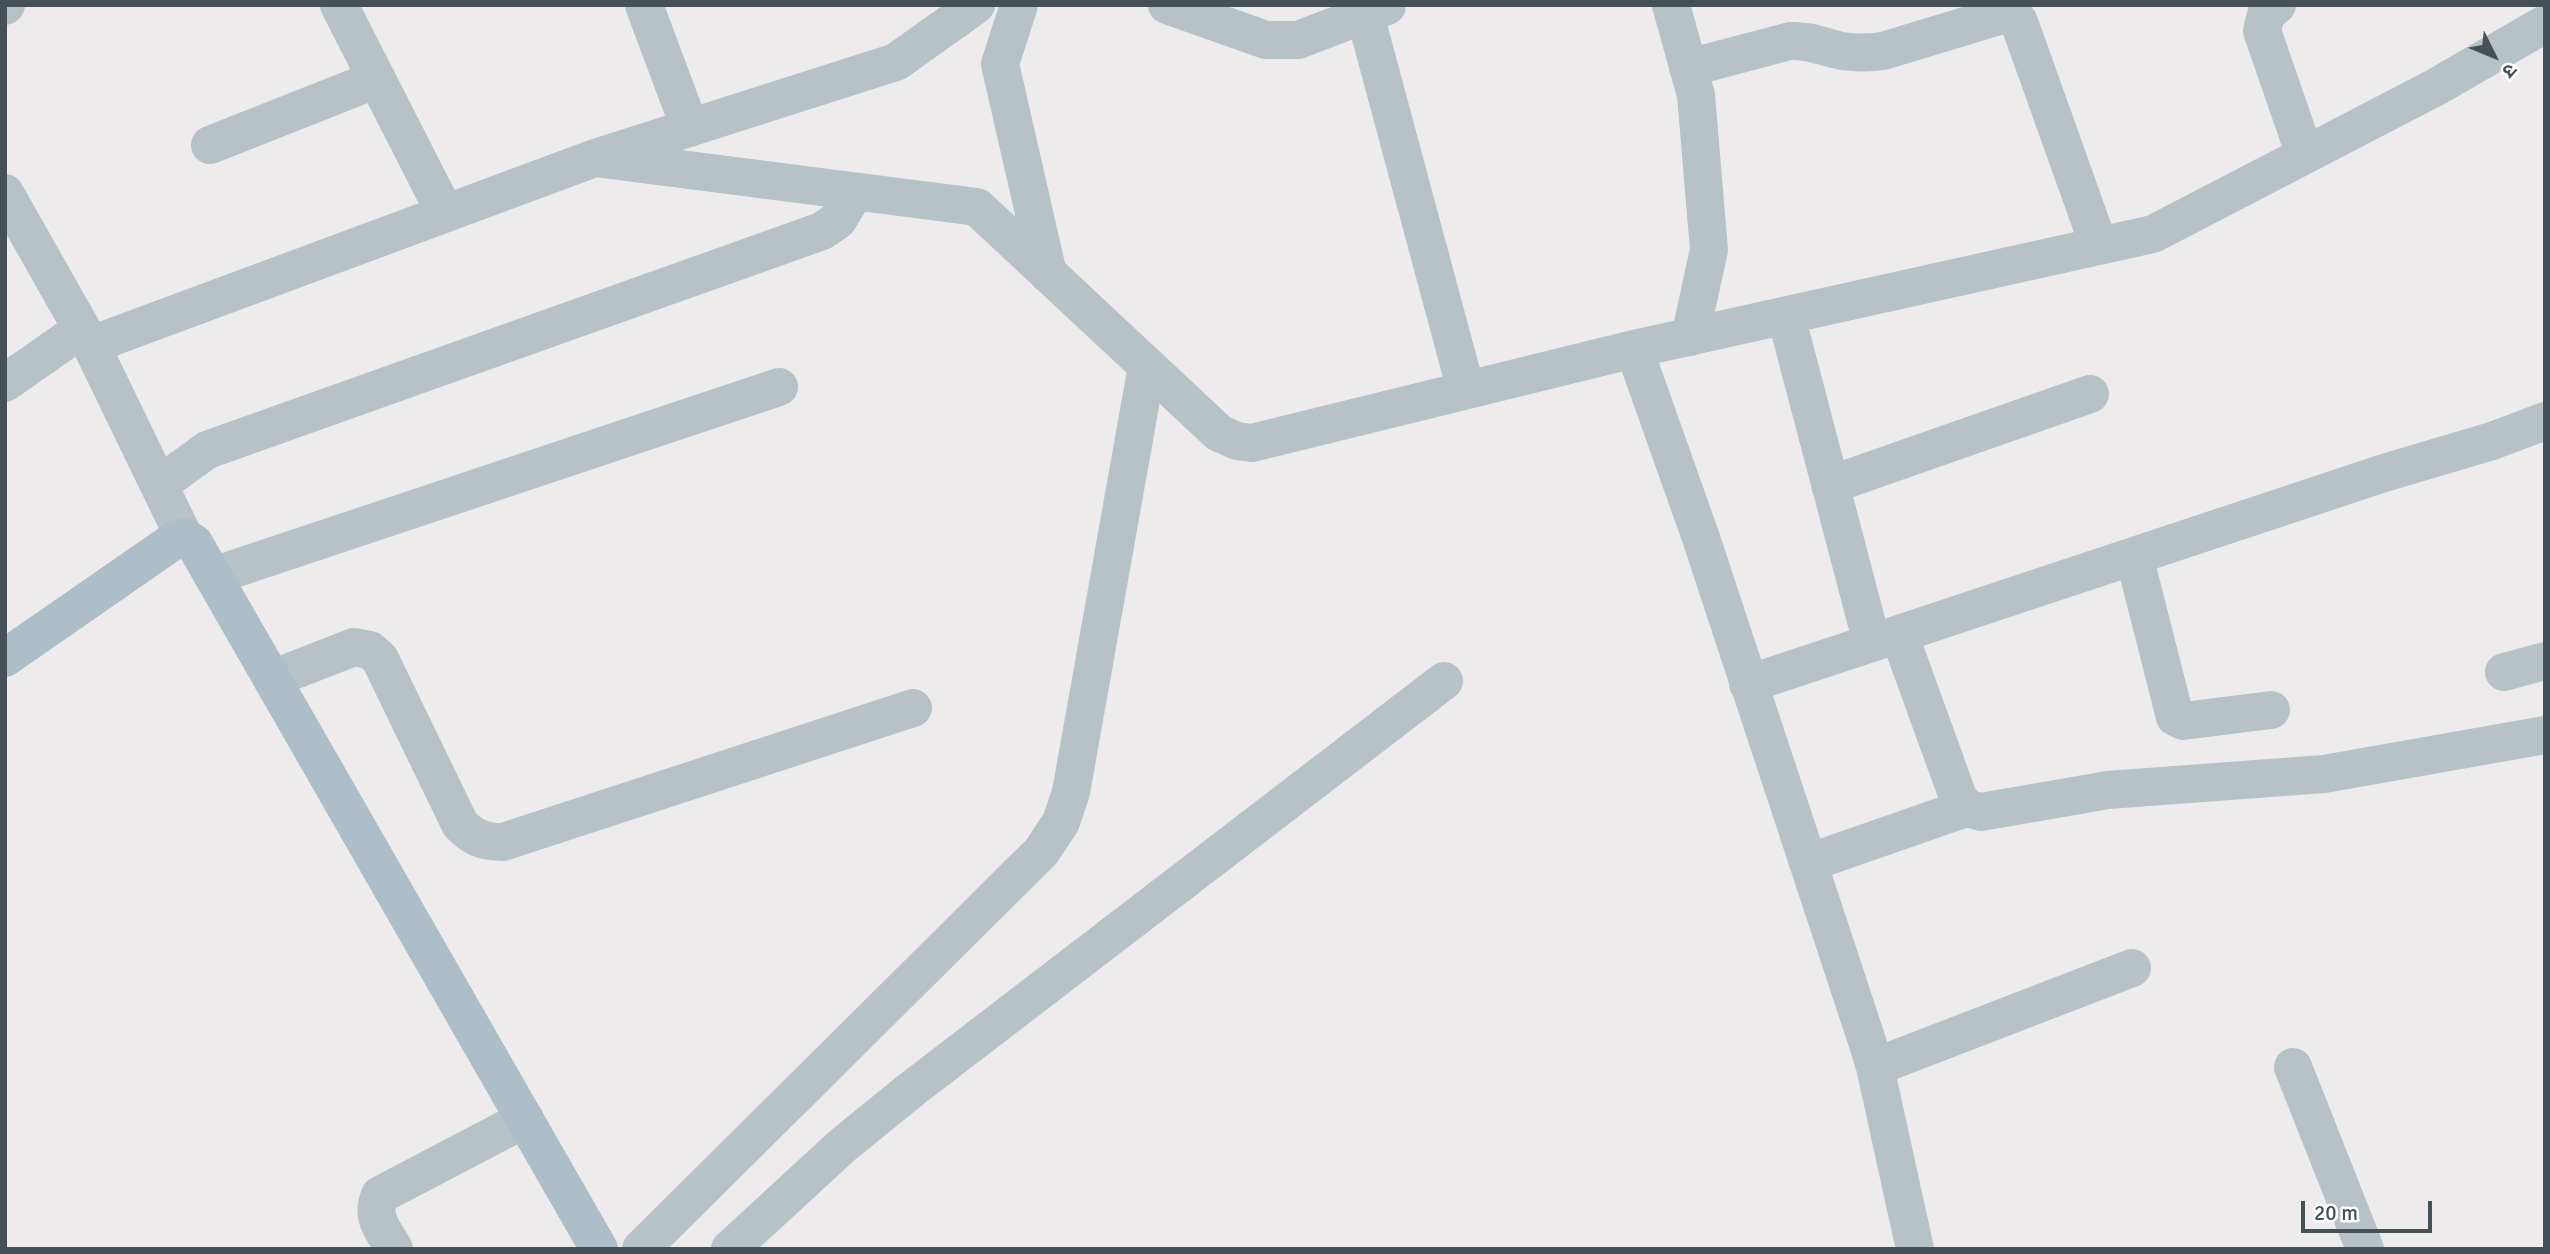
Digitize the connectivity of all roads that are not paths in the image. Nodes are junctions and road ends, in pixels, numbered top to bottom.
1 (338, 5) edge
2 (644, 5) edge
3 (976, 5) edge
4 (1019, 5) edge
5 (1167, 5) edge
6 (1671, 5) edge
7 (2273, 6) edge
8 (1377, 10) edge
9 (2545, 24) edge
10 (1688, 68) junction
11 (377, 79) junction
12 (690, 128) junction
13 (210, 145) dead end
14 (2305, 155) junction
15 (595, 158) junction
16 (855, 192) junction
17 (5, 193) edge
18 (446, 213) junction
19 (2099, 246) junction
20 (1048, 274) junction
21 (1786, 316) junction
22 (87, 337) junction
23 (1690, 337) junction
24 (1634, 349) junction
25 (1147, 366) junction
26 (5, 383) edge
27 (779, 387) dead end
28 (1466, 390) junction
29 (2090, 394) dead end
30 (2545, 421) edge
31 (159, 485) junction
32 (1830, 485) junction
33 (184, 537) junction
34 (2134, 556) junction
35 (213, 576) junction
36 (1885, 639) junction
37 (5, 658) edge
38 (2545, 661) edge
39 (2504, 672) dead end
40 (272, 679) junction
41 (1444, 681) dead end
42 (1748, 684) junction
43 (913, 708) dead end
44 (2271, 709) dead end
45 (2545, 735) edge
46 (1966, 808) junction
47 (1808, 863) junction
48 (2132, 968) dead end
49 (1875, 1067) junction
50 (2293, 1067) dead end
51 (525, 1119) junction
52 (394, 1249) edge
53 (599, 1249) edge
54 (642, 1249) edge
55 (730, 1249) edge
56 (1915, 1249) edge
57 (2365, 1249) edge

1 - 11 street
2 - 12 street
3 - 12 street
4 - 20 street
5 - 8 street
6 - 10 street
7 - 14 street
8 - 28 street
9 - 14 street
10 - 19 street
10 - 23 street
11 - 13 street
11 - 18 street
12 - 15 street
14 - 19 street
15 - 16 street
15 - 18 street
16 - 20 street
16 - 31 street
17 - 22 street
18 - 22 street
19 - 21 street
20 - 25 street
21 - 23 street
21 - 32 street
22 - 26 street
22 - 31 street
23 - 24 street
24 - 28 street
24 - 42 street
25 - 28 street
25 - 54 street
27 - 35 street
29 - 32 street
30 - 34 street
31 - 33 street
32 - 36 street
33 - 35 main road
33 - 37 main road
34 - 36 street
34 - 44 street
35 - 40 main road
36 - 42 street
36 - 46 street
38 - 39 street
40 - 43 street
40 - 51 main road
41 - 55 street
42 - 47 street
45 - 46 street
46 - 47 street
47 - 49 street
48 - 49 street
49 - 56 street
50 - 57 street
51 - 52 street
51 - 53 main road

